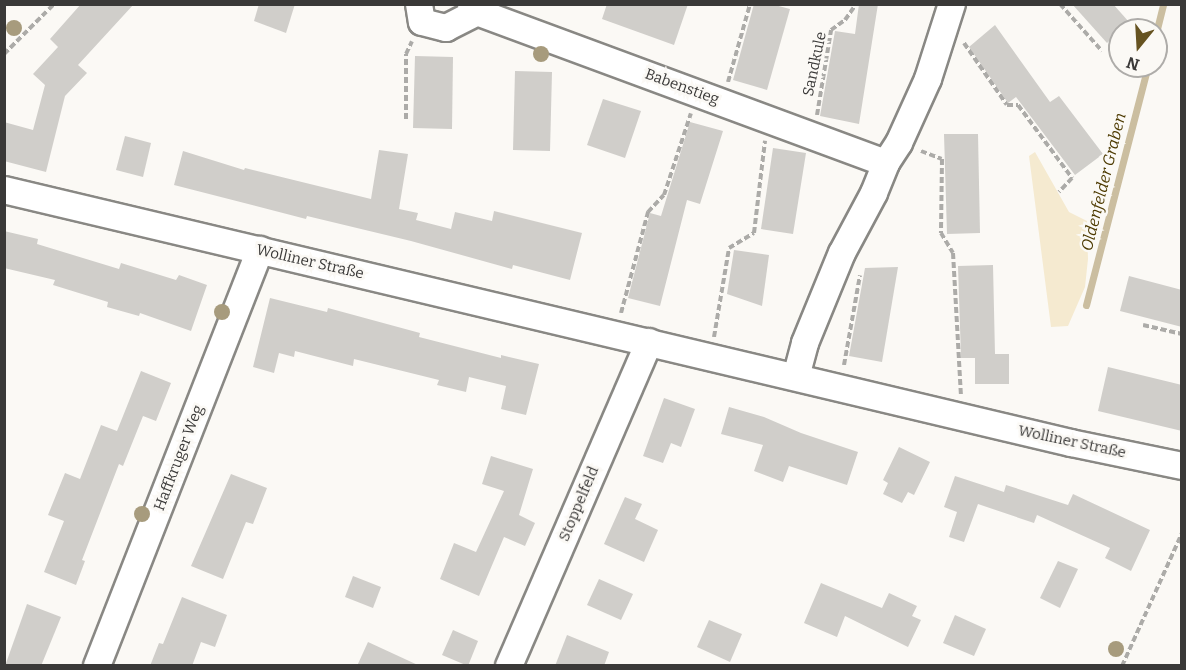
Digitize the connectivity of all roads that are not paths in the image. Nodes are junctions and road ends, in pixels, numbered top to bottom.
1 (474, 8) edge
2 (420, 13) edge
3 (948, 16) edge
4 (893, 153) junction
5 (4, 190) edge
6 (260, 250) junction
7 (649, 342) junction
8 (796, 377) junction
9 (1182, 466) edge
10 (97, 666) edge
11 (509, 666) edge

1 - 2 street, Babenstieg
1 - 4 street, Babenstieg
3 - 4 street
4 - 8 street
5 - 6 street, Wolliner Straße
6 - 7 street, Wolliner Straße
6 - 10 street, Haffkruger Weg
7 - 8 street, Wolliner Straße
7 - 11 street, Stoppelfeld
8 - 9 street, Wolliner Straße

